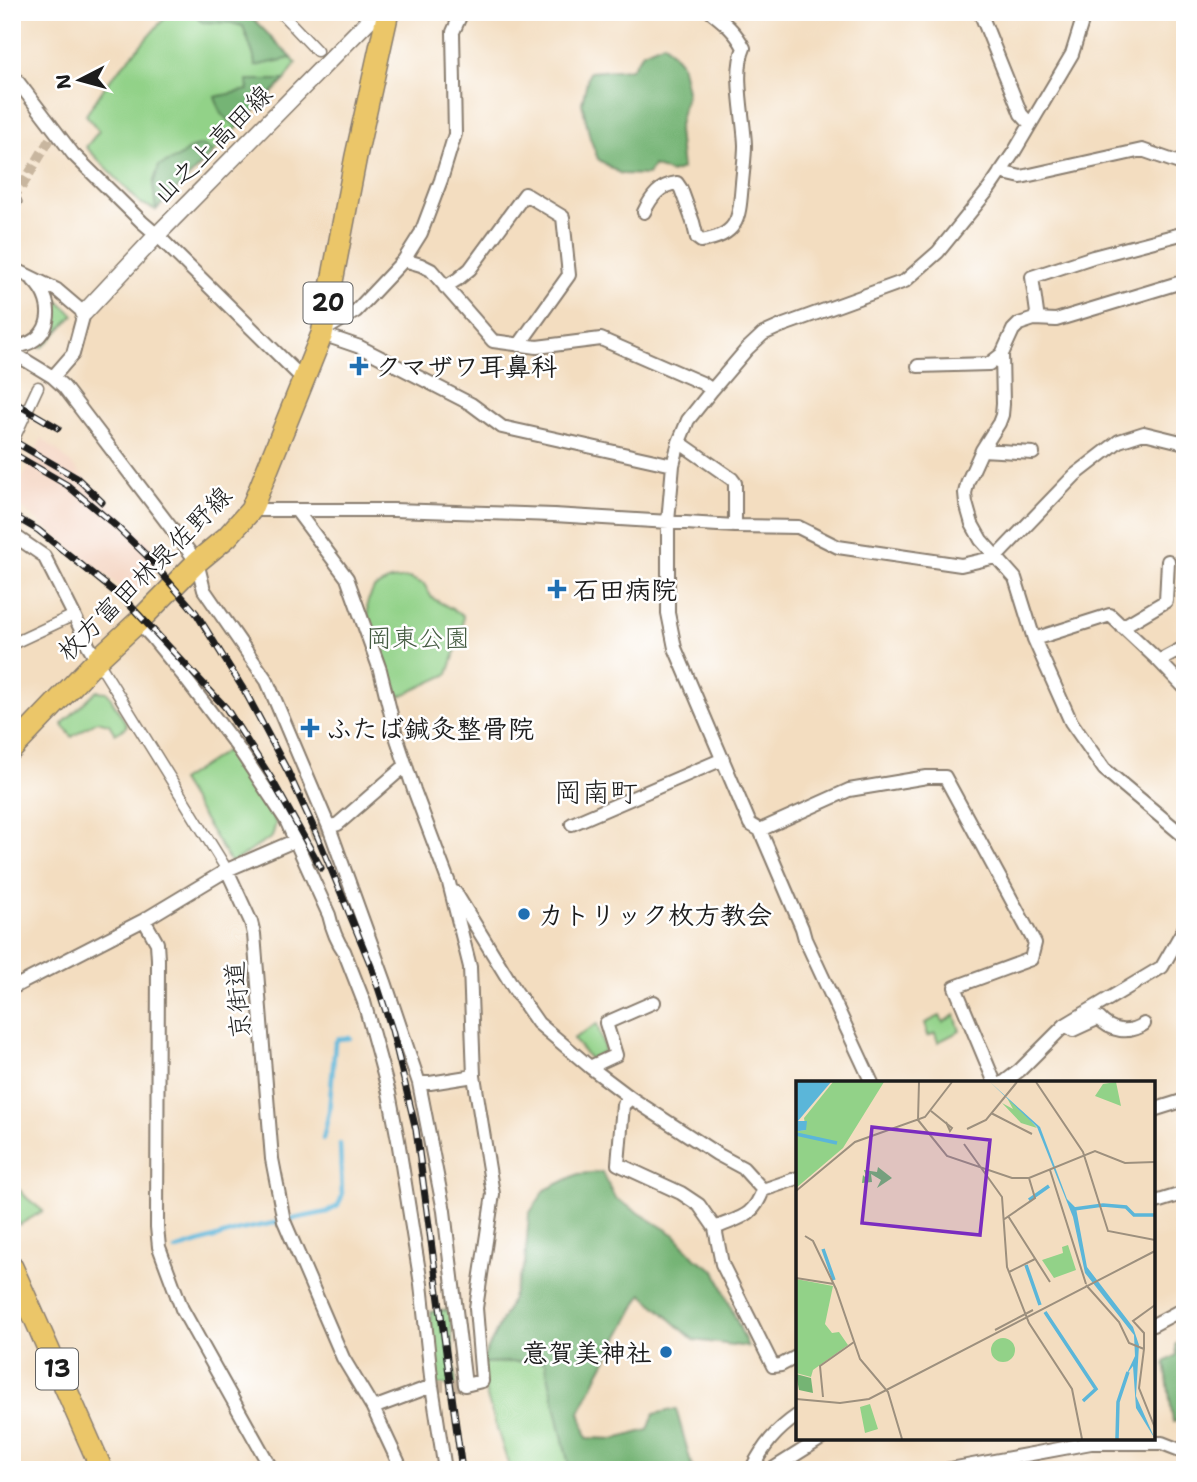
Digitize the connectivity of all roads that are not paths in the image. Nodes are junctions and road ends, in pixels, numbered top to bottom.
1 (280, 12) edge
2 (377, 12) edge
3 (388, 12) edge
4 (462, 12) edge
5 (711, 12) edge
6 (980, 12) edge
7 (1085, 12) edge
8 (317, 51) dead end
9 (12, 74) edge
10 (1030, 124) junction
11 (1185, 164) edge
12 (1000, 172) junction
13 (12, 196) edge
14 (12, 209) edge
15 (644, 212) dead end
16 (1185, 233) edge
17 (157, 234) junction
18 (404, 260) junction
19 (12, 268) edge
20 (28, 275) junction
21 (1185, 281) edge
22 (445, 287) junction
23 (84, 313) junction
24 (1034, 319) junction
25 (322, 332) junction
26 (519, 345) junction
27 (12, 349) edge
28 (1002, 354) junction
29 (919, 366) dead end
30 (53, 377) junction
31 (303, 379) junction
32 (38, 387) dead end
33 (712, 390) junction
34 (679, 442) junction
35 (12, 443) edge
36 (1185, 443) edge
37 (982, 450) junction
38 (1033, 453) dead end
39 (673, 465) junction
40 (251, 510) junction
41 (296, 510) junction
42 (668, 522) junction
43 (735, 526) junction
44 (12, 534) edge
45 (996, 557) junction
46 (1168, 561) dead end
47 (197, 562) junction
48 (75, 615) junction
49 (138, 622) junction
50 (1122, 627) junction
51 (1034, 639) junction
52 (12, 644) edge
53 (1185, 647) edge
54 (97, 660) junction
55 (1159, 661) junction
56 (1185, 688) edge
57 (12, 749) edge
58 (723, 759) junction
59 (406, 765) junction
60 (572, 824) dead end
61 (328, 827) junction
62 (760, 830) junction
63 (1185, 837) edge
64 (294, 841) junction
65 (227, 870) junction
66 (449, 883) junction
67 (144, 920) junction
68 (1185, 927) edge
69 (12, 988) edge
70 (654, 1002) dead end
71 (1144, 1024) dead end
72 (1065, 1025) junction
73 (590, 1067) junction
74 (474, 1076) junction
75 (871, 1081) edge
76 (994, 1081) edge
77 (1006, 1081) edge
78 (419, 1083) junction
79 (631, 1098) junction
80 (1185, 1100) edge
81 (1155, 1109) edge
82 (796, 1179) edge
83 (763, 1190) junction
84 (1185, 1193) edge
85 (1155, 1202) edge
86 (715, 1228) junction
87 (12, 1267) edge
88 (1185, 1308) edge
89 (1155, 1324) edge
90 (796, 1357) edge
91 (432, 1386) junction
92 (373, 1408) junction
93 (796, 1416) edge
94 (819, 1440) edge
95 (1185, 1452) edge
96 (102, 1470) edge
97 (272, 1470) edge
98 (402, 1470) edge
99 (445, 1470) edge
100 (751, 1470) edge
101 (771, 1470) edge
102 (945, 1470) edge

1 - 8 street
2 - 17 street, 山之上高田線
3 - 25 main road, 枚方富田林泉佐野線 / 20
4 - 18 street
5 - 15 street
6 - 10 street
7 - 10 street
9 - 17 street
10 - 12 street
11 - 12 street
12 - 33 street
13 - 14 street
16 - 24 street
17 - 23 street, 山之上高田線
17 - 31 street
18 - 22 street
18 - 25 street
19 - 20 street
20 - 23 street
20 - 27 street
21 - 24 street
22 - 26 street
22 - 26 street
23 - 30 street
24 - 28 street
25 - 31 main road, 枚方富田林泉佐野線 / 20
25 - 39 street
26 - 33 street
27 - 30 street
28 - 29 street
28 - 37 street
30 - 47 street
31 - 40 main road, 枚方富田林泉佐野線 / 20
32 - 35 street
33 - 34 street
34 - 39 street
34 - 43 street
36 - 45 street
37 - 38 street
37 - 45 street
39 - 42 street
40 - 41 street
40 - 47 main road, 枚方富田林泉佐野線 / 20
41 - 42 street
41 - 59 street
42 - 43 street
42 - 58 street
43 - 45 street
44 - 48 street, 京街道
45 - 51 street
46 - 50 street
47 - 49 main road, 枚方富田林泉佐野線 / 20
47 - 61 street
48 - 52 street
48 - 54 street, 京街道
49 - 54 main road, 枚方富田林泉佐野線 / 20
49 - 64 street
50 - 51 street
50 - 55 street
51 - 63 street
53 - 55 street
54 - 57 main road, 枚方富田林泉佐野線 / 20
54 - 65 street, 京街道
55 - 56 street
58 - 60 street
58 - 62 street
59 - 61 street
59 - 66 street
61 - 78 street
62 - 75 street
62 - 76 street
64 - 65 street
64 - 91 street
65 - 67 street
65 - 92 street, 京街道
66 - 73 street
66 - 74 street
67 - 69 street
67 - 97 street
68 - 72 street
70 - 73 street
71 - 72 street
72 - 77 street
73 - 79 street
74 - 78 street
74 - 78 street
79 - 83 street
79 - 86 street
80 - 81 street
82 - 83 street
83 - 86 street
84 - 85 street
86 - 90 street
87 - 96 main road, 13
88 - 89 street
91 - 92 street
91 - 99 street
92 - 98 street, 京街道
93 - 100 street
94 - 101 street
95 - 102 street

